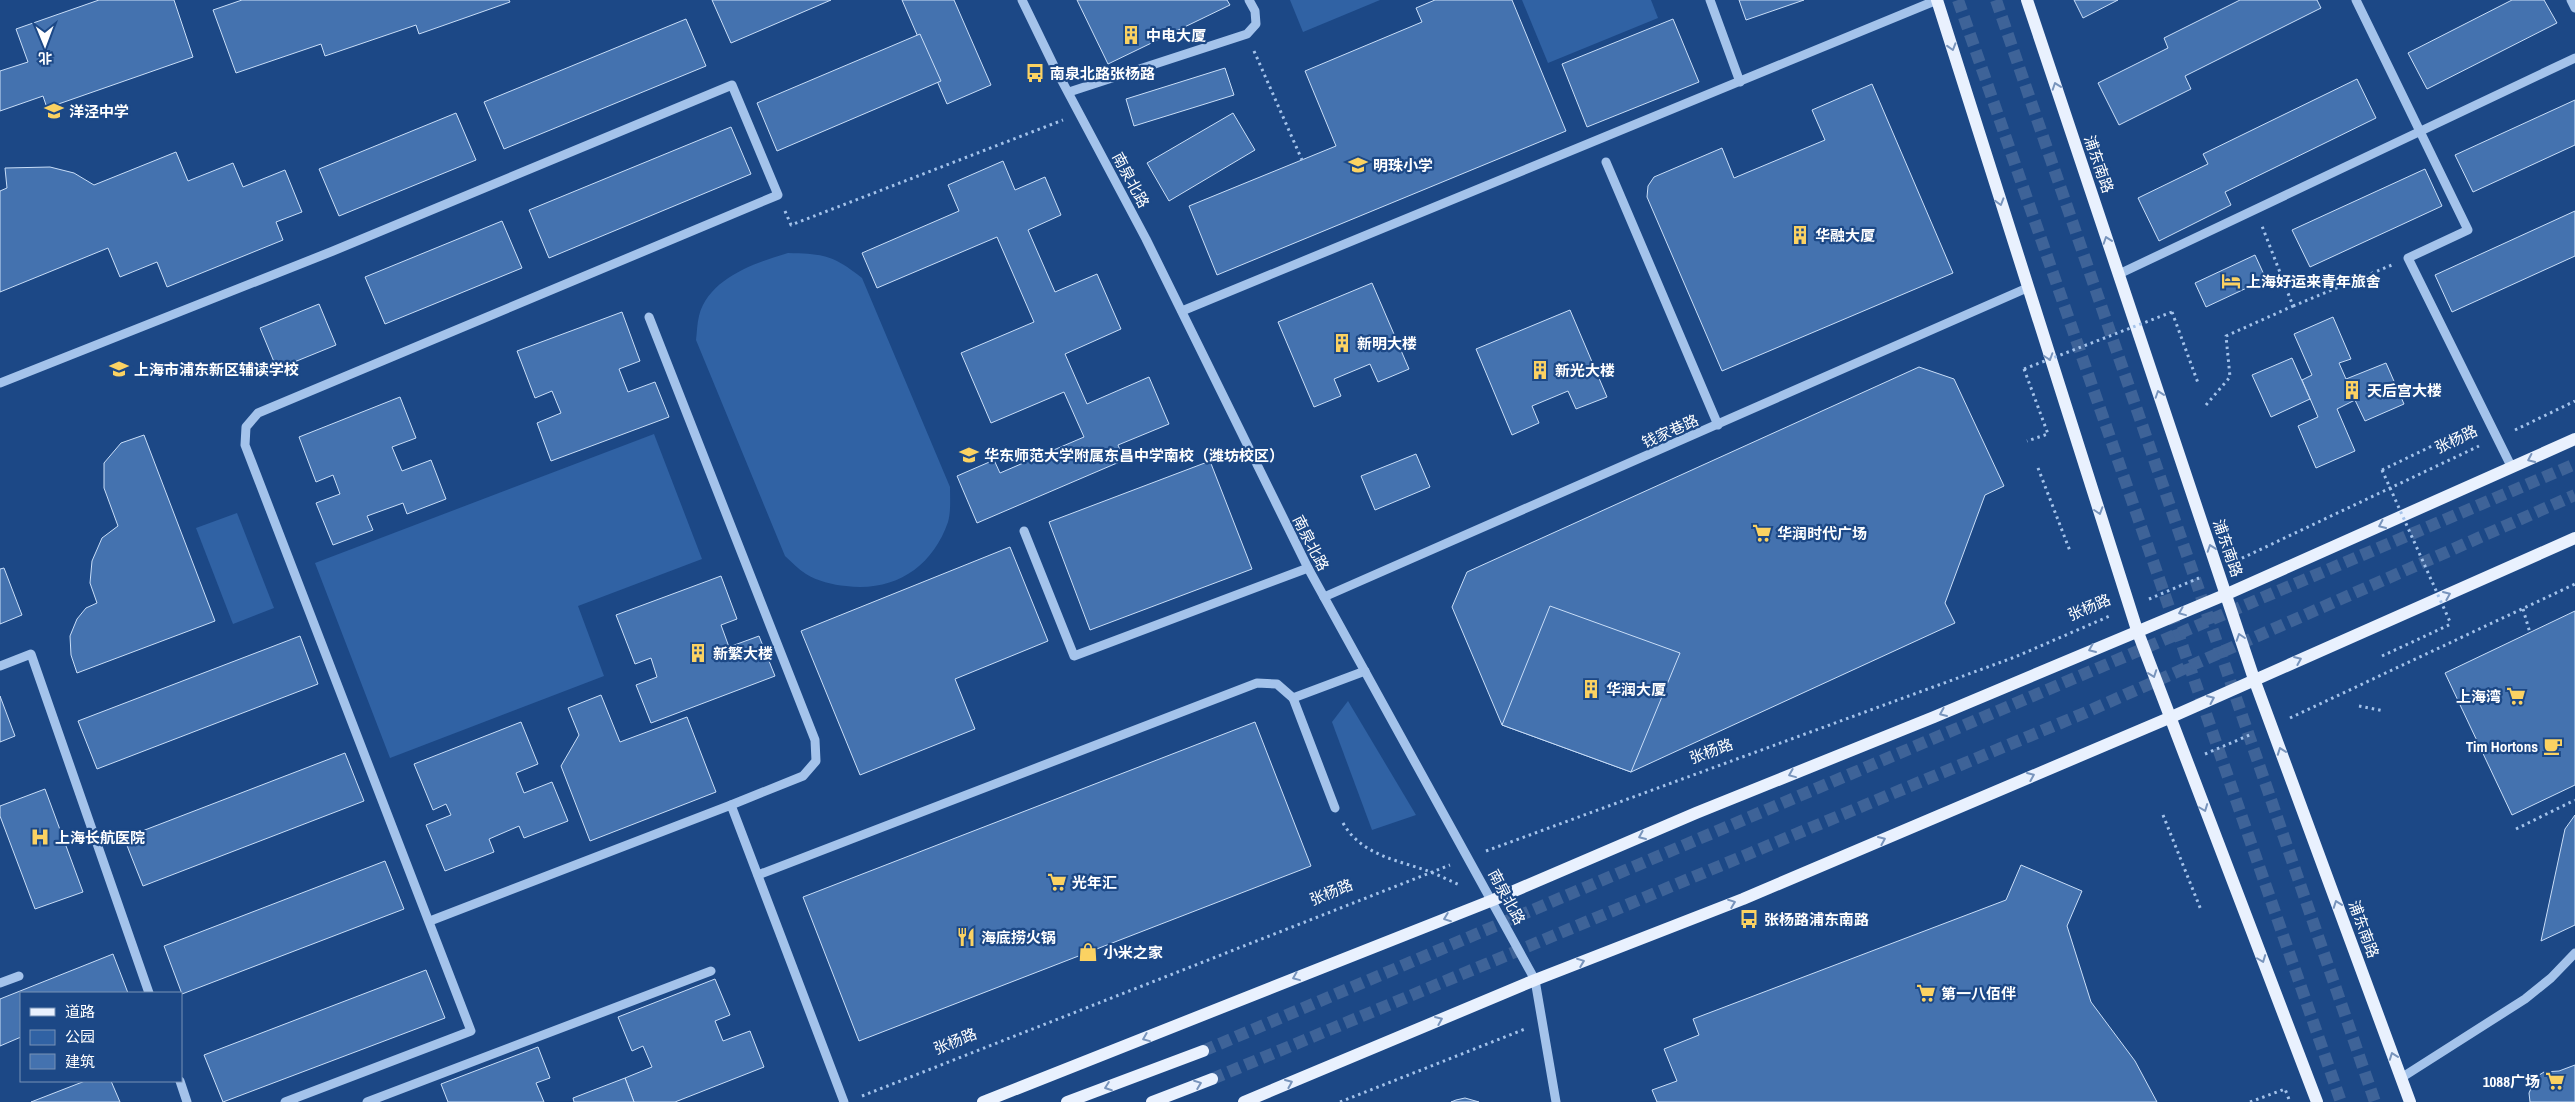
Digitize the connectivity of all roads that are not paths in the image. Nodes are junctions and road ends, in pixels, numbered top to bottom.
1 (1022, 0) edge
2 (1250, 0) edge
3 (1710, 0) edge
4 (1937, 0) edge
5 (2027, 0) edge
6 (2356, 0) edge
7 (2571, 0) edge
8 (2575, 8) edge
9 (2575, 58) edge
10 (1740, 82) junction
11 (1068, 92) junction
12 (2421, 131) junction
13 (1606, 162) dead end
14 (2119, 274) junction
15 (2027, 288) junction
16 (1182, 311) junction
17 (649, 317) dead end
18 (0, 383) edge
19 (1718, 425) junction
20 (2575, 438) edge
21 (2512, 468) junction
22 (1024, 531) dead end
23 (2575, 538) edge
24 (1308, 568) junction
25 (2226, 594) junction
26 (1324, 598) junction
27 (2137, 630) junction
28 (0, 666) edge
29 (1365, 671) junction
30 (2254, 680) junction
31 (1292, 698) junction
32 (2169, 718) junction
33 (731, 805) junction
34 (1335, 808) road end
35 (758, 875) junction
36 (1493, 900) junction
37 (430, 921) junction
38 (2575, 952) edge
39 (710, 971) dead end
40 (19, 976) dead end
41 (1535, 980) junction
42 (0, 983) edge
43 (150, 992) edge
44 (1203, 1052) tunnel mouth
45 (2401, 1078) junction
46 (1212, 1079) tunnel mouth
47 (180, 1082) edge
48 (187, 1102) edge
49 (285, 1102) edge
50 (366, 1102) edge
51 (844, 1102) edge
52 (983, 1102) edge
53 (1067, 1102) edge
54 (1152, 1102) edge
55 (1244, 1102) edge
56 (1556, 1102) edge
57 (2317, 1102) edge
58 (2410, 1102) edge

1 - 11 street, 南泉北路
2 - 11 street
3 - 10 street
4 - 10 street
4 -> 15 main road
14 -> 5 main road, 浦东南路
6 - 12 street
7 - 8 street
9 - 12 street
10 - 16 street
11 - 16 street, 南泉北路
12 - 14 street
12 - 21 street
13 - 19 street
25 -> 14 main road, 浦东南路
15 - 19 street, 钱家巷路
15 -> 27 main road
16 - 24 street, 南泉北路
17 - 33 street
18 - 37 street
19 - 26 street, 钱家巷路
20 -> 21 main road
21 -> 25 main road
22 - 24 street
30 -> 23 main road
24 - 26 street, 南泉北路
25 -> 27 main road
30 -> 25 main road, 浦东南路
26 - 29 street, 南泉北路
27 -> 32 main road
27 -> 36 main road
28 - 43 street
29 - 31 street
29 - 36 street, 南泉北路
32 -> 30 main road
45 -> 30 main road, 浦东南路
31 - 34 street
31 - 35 street
41 -> 32 main road
32 -> 57 main road
33 - 35 street
33 - 37 street
35 - 51 street
36 - 41 street, 南泉北路
36 -> 52 main road
37 - 49 street
38 - 45 street
39 - 50 street
40 - 42 street
55 -> 41 main road
41 - 56 street, 南泉北路
44 -> 53 main road
45 - 58 main road, 浦东南路
54 -> 46 main road
47 - 48 street

